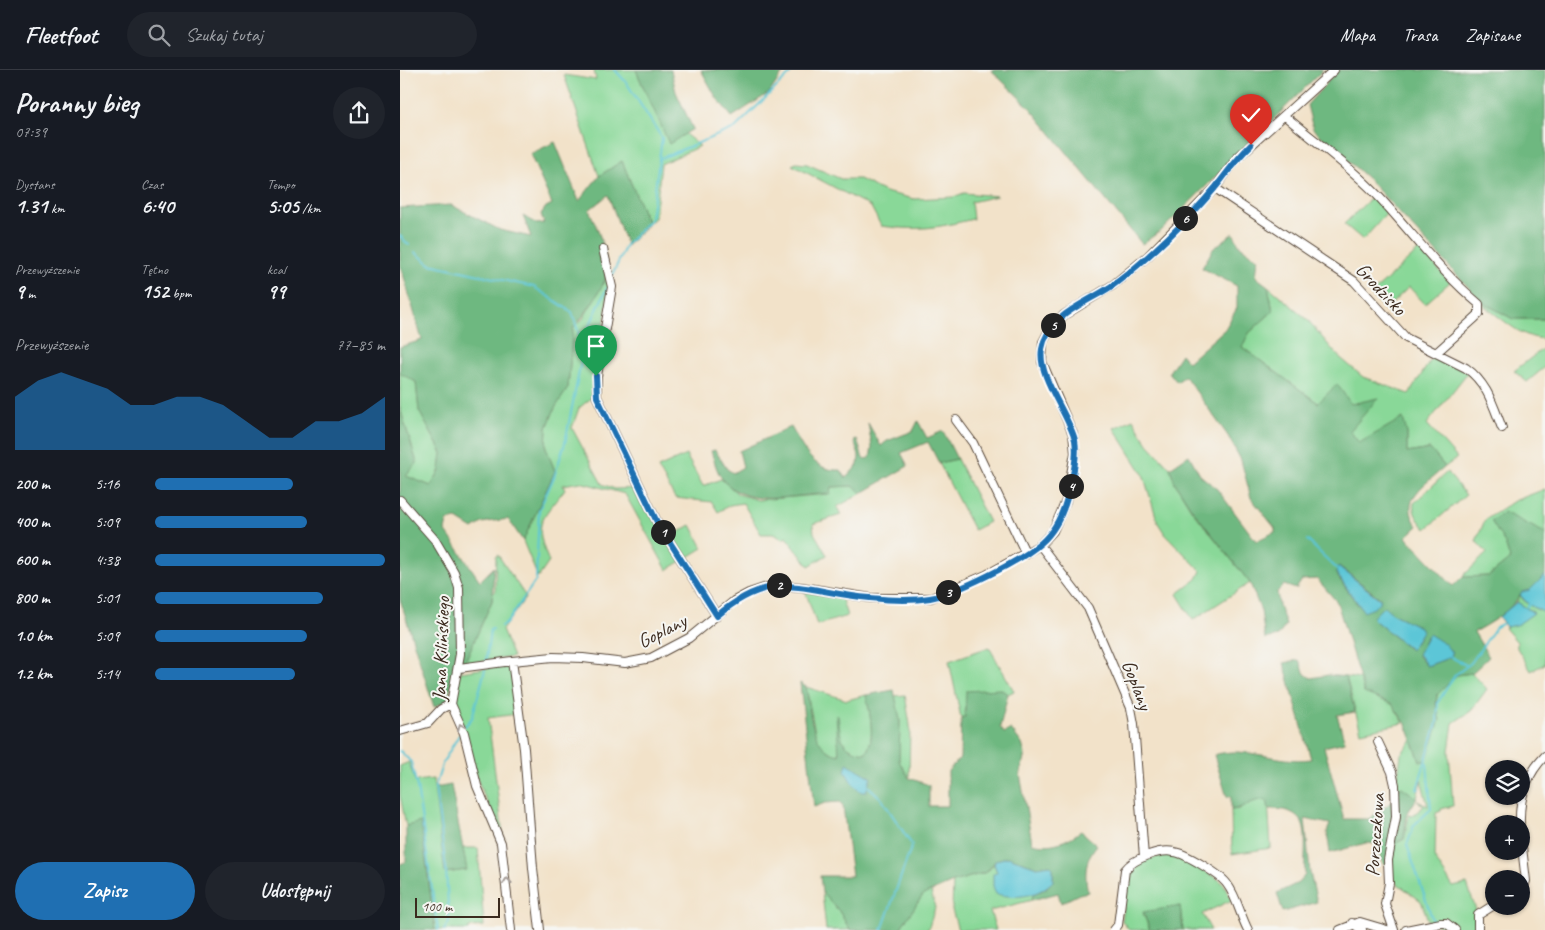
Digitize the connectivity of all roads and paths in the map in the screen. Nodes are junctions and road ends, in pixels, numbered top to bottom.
1 (1334, 70) edge
2 (1285, 116) junction
3 (1215, 188) junction
4 (603, 249) dead end
5 (1436, 353) junction
6 (956, 420) dead end
7 (1502, 428) dead end
8 (400, 500) edge
9 (1040, 544) junction
10 (1026, 554) junction
11 (717, 616) junction
12 (512, 661) junction
13 (459, 668) junction
14 (451, 704) junction
15 (400, 731) edge
16 (1378, 742) dead end
17 (1545, 756) edge
18 (1521, 815) edge
19 (1144, 857) junction
20 (1485, 911) edge
21 (1352, 923) junction
22 (511, 930) edge
23 (540, 930) edge
24 (1114, 930) edge
25 (1248, 930) edge
26 (1340, 930) edge
27 (1362, 930) edge
28 (1387, 930) edge
29 (1394, 930) edge
30 (1406, 930) edge
31 (1455, 930) edge
32 (1478, 930) edge

1 - 2 street
2 - 3 street
2 - 5 street
3 - 5 street, Grodzisko
3 - 9 street, Goplany
4 - 11 street
5 - 7 street, Grodzisko
6 - 10 street
8 - 13 street, Jana Kilińskiego
9 - 10 street, Goplany
9 - 19 street, Goplany
10 - 11 street, Goplany
11 - 12 street, Goplany
12 - 13 street, Goplany
12 - 23 street
13 - 14 street, Jana Kilińskiego
14 - 15 street
22 -> 14 street, Jana Kilińskiego
16 - 29 street, Porzeczkowa
17 - 18 street
19 - 24 street
19 - 25 street
20 - 32 street
21 - 26 street
21 - 27 street
21 - 28 street
30 - 31 street

